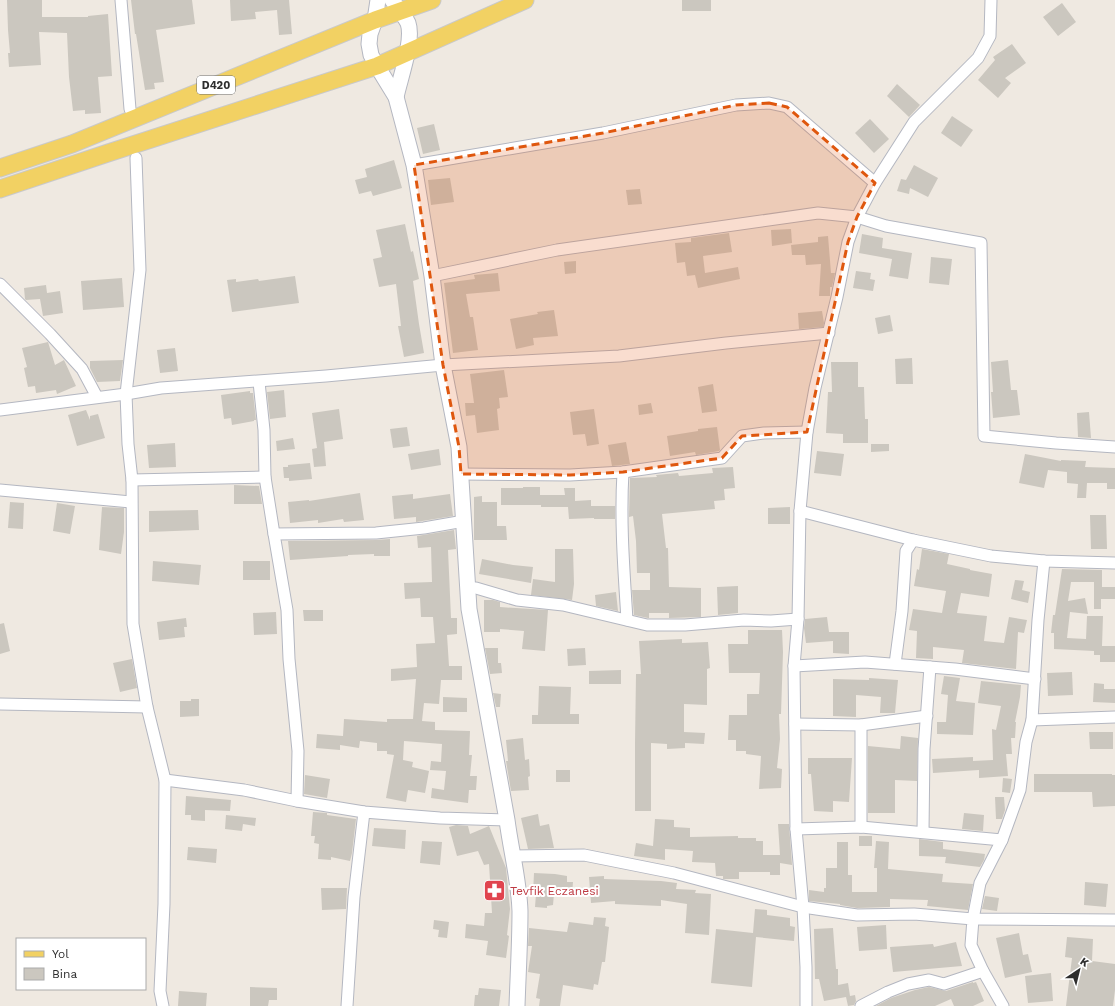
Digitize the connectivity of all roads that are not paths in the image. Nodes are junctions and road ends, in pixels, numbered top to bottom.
1 (121, 0) edge
2 (378, 0) edge
3 (432, 0) edge
4 (525, 0) edge
5 (991, 0) edge
6 (396, 6) edge
7 (375, 20) junction
8 (406, 53) junction
9 (377, 66) junction
10 (396, 97) junction
11 (130, 109) dead end
12 (136, 158) dead end
13 (414, 165) junction
14 (0, 168) edge
15 (875, 183) junction
16 (0, 189) edge
17 (857, 217) junction
18 (432, 276) junction
19 (0, 284) edge
20 (829, 333) junction
21 (443, 364) junction
22 (259, 382) junction
23 (126, 394) junction
24 (97, 397) junction
25 (0, 410) edge
26 (807, 432) junction
27 (1115, 447) edge
28 (623, 472) junction
29 (461, 474) junction
30 (265, 477) junction
31 (132, 480) junction
32 (0, 490) edge
33 (131, 502) junction
34 (800, 511) junction
35 (464, 521) junction
36 (274, 534) junction
37 (913, 540) junction
38 (1044, 561) junction
39 (1115, 563) edge
40 (468, 588) junction
41 (798, 619) junction
42 (627, 620) junction
43 (895, 664) junction
44 (794, 666) junction
45 (930, 667) junction
46 (1035, 679) junction
47 (0, 704) edge
48 (147, 706) junction
49 (927, 716) junction
50 (1115, 718) edge
51 (1032, 720) junction
52 (795, 724) junction
53 (861, 725) junction
54 (165, 780) junction
55 (297, 801) junction
56 (364, 812) junction
57 (507, 820) junction
58 (861, 827) junction
59 (796, 829) junction
60 (923, 832) junction
61 (1002, 840) junction
62 (512, 856) junction
63 (804, 907) junction
64 (973, 919) junction
65 (1115, 920) edge
66 (982, 971) junction
67 (163, 1006) edge
68 (347, 1006) edge
69 (517, 1006) edge
70 (806, 1006) edge
71 (860, 1006) edge
72 (1003, 1006) edge

1 - 11 street
2 - 7 main road
3 - 6 main road, D420
4 - 8 main road
5 - 15 street
6 - 7 main road, D420
6 - 8 main road
7 - 9 main road
7 - 14 main road, D420
8 - 9 main road
8 - 10 main road
9 - 10 main road
9 - 16 main road
10 - 13 main road
12 - 23 street
13 - 15 street
13 - 18 main road
15 - 17 street
17 - 18 street
17 - 20 street
17 - 27 street
18 - 21 main road
19 - 24 street
20 - 21 street
20 - 26 street
21 - 22 street
21 - 29 main road
22 - 23 street
22 - 30 street
23 - 24 street
23 - 31 street
24 - 25 street
26 - 28 street
26 - 34 street
28 - 29 street
28 - 42 street
29 - 35 main road
30 - 31 street
30 - 36 street
31 - 33 street
32 - 33 street
33 - 48 street
34 - 37 street
34 - 41 street
35 - 36 street
35 - 40 main road
36 - 55 street
37 - 38 street
37 - 43 street
38 - 39 street
38 - 46 street
40 - 42 street
40 - 57 main road
41 - 42 street
41 - 44 street
43 - 44 street
43 - 45 street
44 - 52 street
45 - 46 street
45 - 49 street
46 - 51 street
47 - 48 street
48 - 54 street
49 - 53 street
49 - 60 street
50 - 51 street
51 - 61 street
52 - 53 street
52 - 59 street
53 - 58 street
54 - 55 street
54 - 67 street
55 - 56 street
56 - 57 street
56 - 68 street
57 - 62 main road
58 - 59 street
58 - 60 street
59 - 63 street
60 - 61 street
61 - 64 street
62 - 63 street
62 - 69 main road
63 - 64 street
63 - 70 street
64 - 65 street
64 - 66 street
66 - 71 street
66 - 72 street

